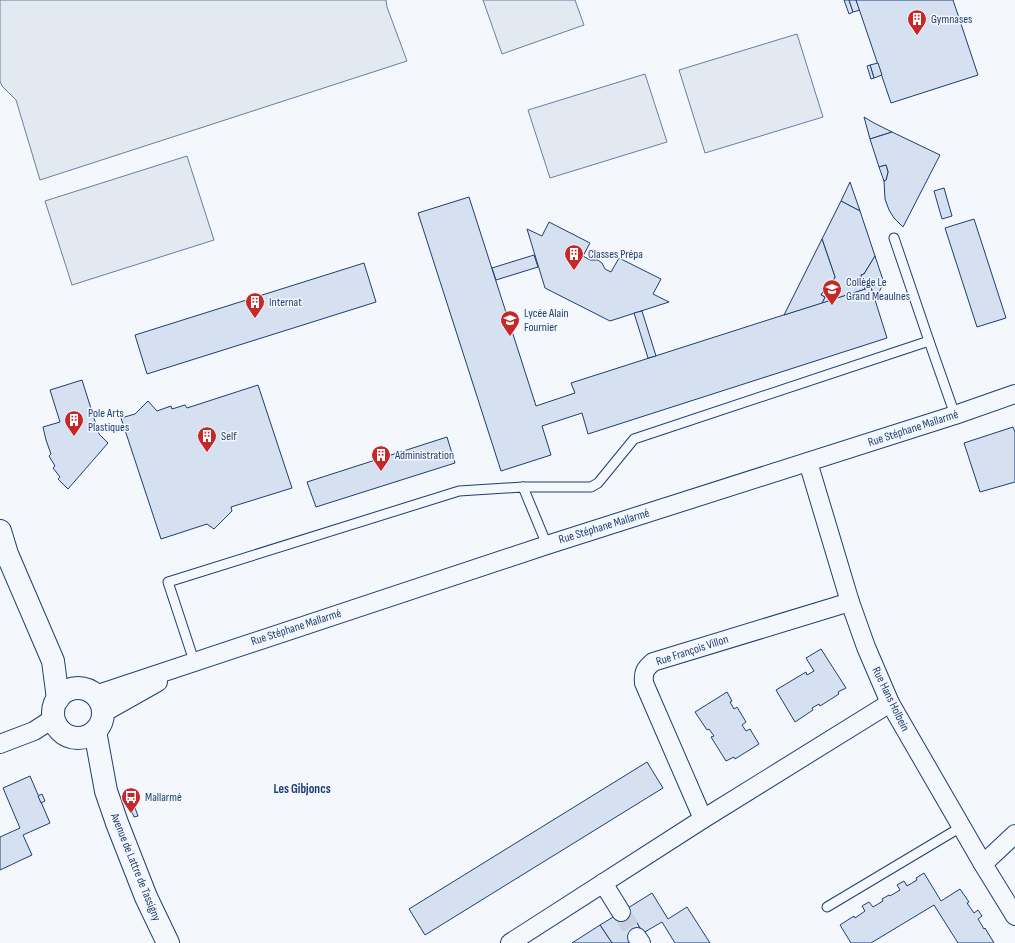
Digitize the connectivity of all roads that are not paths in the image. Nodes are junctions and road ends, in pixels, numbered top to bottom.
1 (894, 238) dead end
2 (928, 341) junction
3 (1015, 394) edge
4 (955, 415) junction
5 (808, 462) junction
6 (523, 488) junction
7 (0, 531) edge
8 (547, 544) junction
9 (850, 602) junction
10 (54, 660) junction
11 (194, 661) junction
12 (890, 703) junction
13 (93, 707) junction
14 (60, 720) junction
15 (0, 744) edge
16 (106, 791) junction
17 (703, 819) junction
18 (961, 827) junction
19 (1015, 834) edge
20 (983, 864) junction
21 (603, 883) junction
22 (827, 907) dead end
23 (621, 912) tunnel mouth
24 (1015, 916) edge
25 (168, 943) edge
26 (510, 943) edge

1 - 2 lane
2 - 4 lane
2 - 6 lane
3 - 4 street, Rue Stéphane Mallarmé
4 - 5 street, Rue Stéphane Mallarmé
5 - 8 street, Rue Stéphane Mallarmé
5 - 9 street, Rue Hans Holbein
6 - 8 lane
6 - 11 lane
7 - 10 main road, Avenue de Lattre de Tassigny
8 - 11 street, Rue Stéphane Mallarmé
9 - 12 street, Rue Hans Holbein
9 - 17 street, Rue François Villon
10 - 13 main road, Avenue de Lattre de Tassigny
10 - 14 main road, Avenue de Lattre de Tassigny
11 - 13 street, Rue Stéphane Mallarmé
12 - 17 street
12 - 18 street, Rue Hans Holbein
13 - 14 main road
13 - 14 main road
13 - 16 main road, Avenue de Lattre de Tassigny
14 - 15 street
14 - 16 main road, Avenue de Lattre de Tassigny
16 - 25 main road, Avenue de Lattre de Tassigny
17 - 21 street
18 - 20 street, Rue Hans Holbein
18 - 22 lane
19 - 20 street
20 - 24 street, Rue Hans Holbein
21 - 23 street
21 - 26 street

